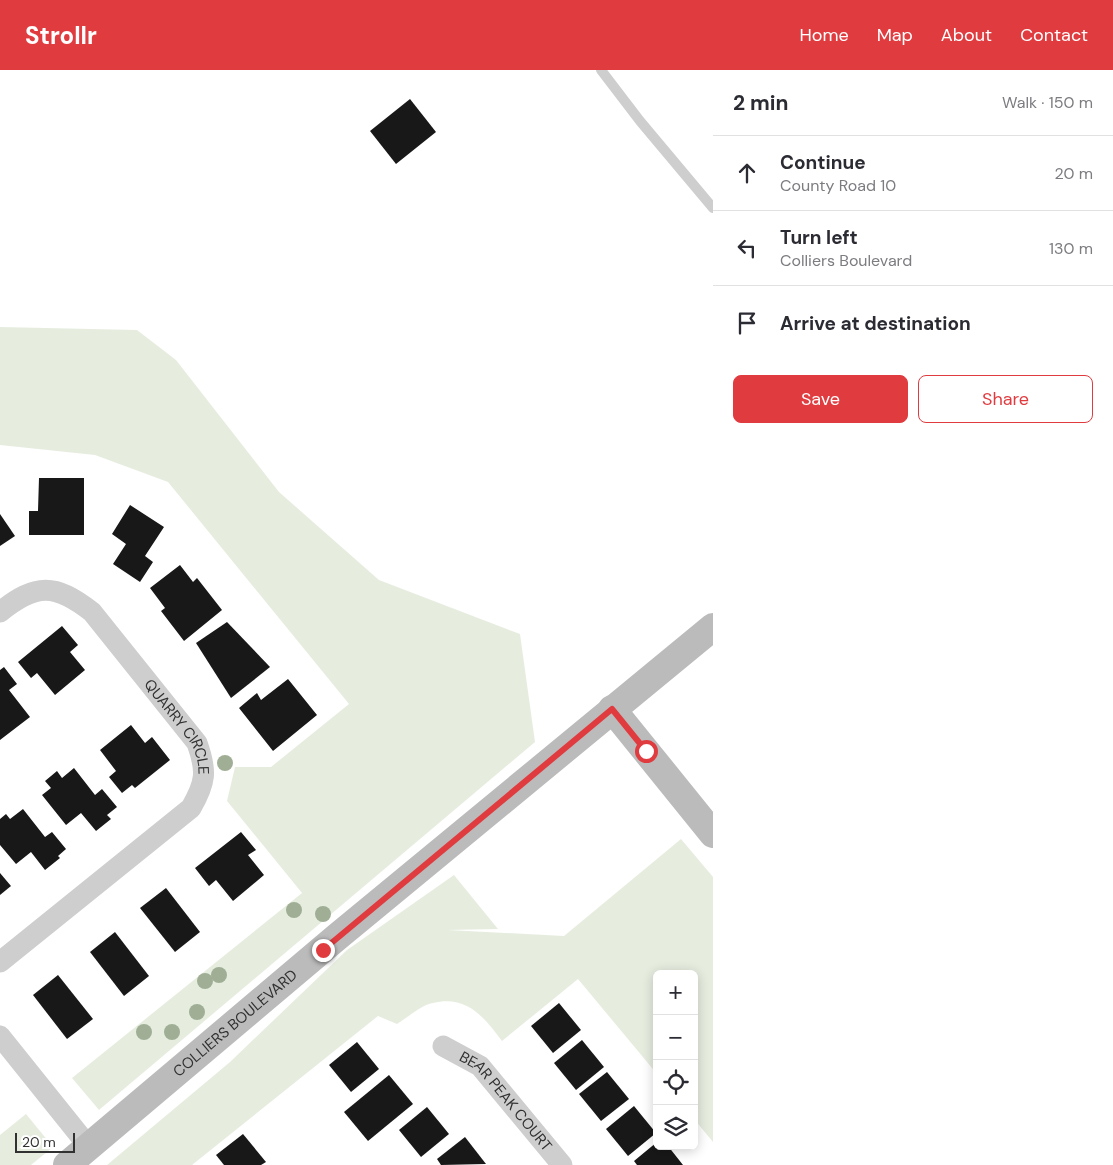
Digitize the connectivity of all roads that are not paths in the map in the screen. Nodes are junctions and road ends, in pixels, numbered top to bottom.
1 (601, 70) edge
2 (713, 208) edge
3 (0, 612) edge
4 (713, 627) edge
5 (612, 709) junction
6 (713, 834) edge
7 (0, 962) edge
8 (0, 1036) edge
9 (443, 1046) dead end
10 (89, 1147) junction
11 (66, 1165) edge
12 (562, 1165) edge

1 - 2 lane
3 - 7 street, QUARRY CIRCLE
4 - 5 street, COLLIERS BOULEVARD
5 - 6 street
5 - 10 street, COLLIERS BOULEVARD
8 - 10 street
9 - 12 street, BEAR PEAK COURT
10 - 11 street, COLLIERS BOULEVARD

